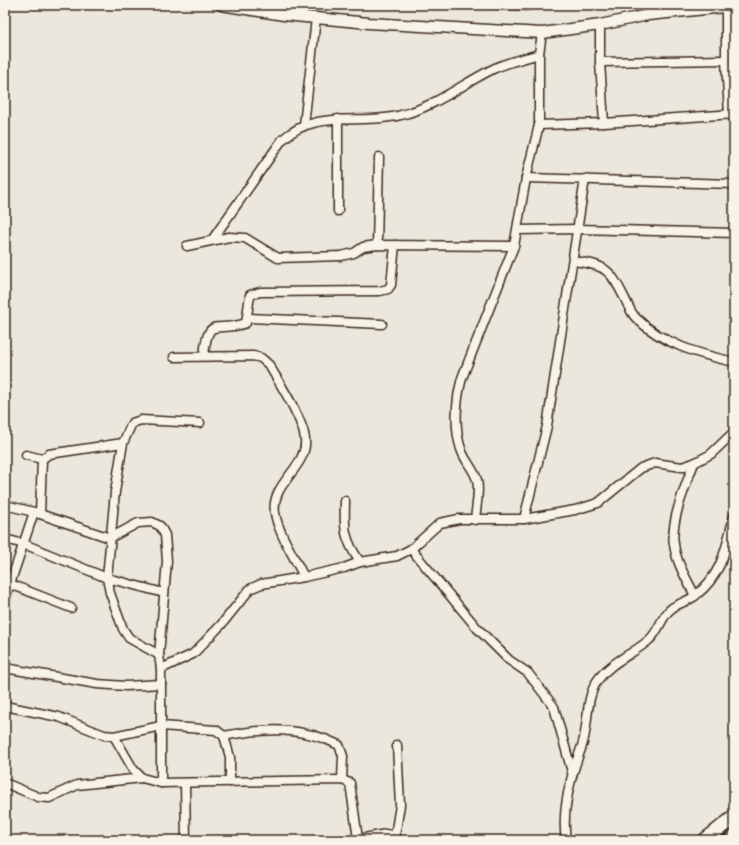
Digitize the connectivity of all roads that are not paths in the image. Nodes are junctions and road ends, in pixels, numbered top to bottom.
1 (221, 5) edge
2 (730, 7) edge
3 (316, 18) junction
4 (600, 26) junction
5 (542, 33) junction
6 (539, 54) junction
7 (726, 60) junction
8 (600, 62) junction
9 (732, 115) edge
10 (338, 119) junction
11 (604, 123) junction
12 (304, 125) junction
13 (539, 125) junction
14 (379, 157) dead end
15 (526, 178) junction
16 (585, 179) junction
17 (734, 184) edge
18 (338, 211) dead end
19 (578, 229) junction
20 (518, 230) junction
21 (734, 233) edge
22 (212, 240) junction
23 (377, 245) junction
24 (395, 245) junction
25 (187, 246) dead end
26 (514, 246) junction
27 (573, 261) junction
28 (248, 318) junction
29 (382, 324) dead end
30 (204, 356) junction
31 (174, 357) dead end
32 (734, 362) edge
33 (200, 423) dead end
34 (734, 432) edge
35 (123, 443) junction
36 (26, 455) dead end
37 (42, 459) junction
38 (694, 463) junction
39 (345, 501) dead end
40 (5, 505) edge
41 (37, 513) junction
42 (734, 516) edge
43 (524, 519) junction
44 (475, 520) junction
45 (110, 538) junction
46 (5, 539) edge
47 (24, 544) junction
48 (411, 549) junction
49 (360, 562) junction
50 (304, 577) junction
51 (107, 578) junction
52 (10, 584) junction
53 (164, 593) junction
54 (695, 596) junction
55 (5, 599) edge
56 (71, 608) dead end
57 (159, 655) junction
58 (5, 668) edge
59 (161, 669) junction
60 (161, 684) junction
61 (5, 706) edge
62 (161, 726) junction
63 (114, 736) junction
64 (224, 736) junction
65 (397, 745) dead end
66 (572, 772) junction
67 (142, 778) junction
68 (342, 780) junction
69 (230, 782) junction
70 (5, 783) edge
71 (161, 783) junction
72 (185, 783) junction
73 (734, 817) edge
74 (397, 838) edge
75 (186, 840) edge
76 (355, 840) edge
77 (566, 840) edge
78 (705, 840) edge

1 - 3 street
2 - 4 street
2 - 7 street
3 - 5 street
3 - 12 street
4 - 5 street
4 - 8 street
5 - 6 street
6 - 10 street
6 - 13 street
7 - 8 street
7 - 9 street
8 - 11 street
9 - 11 street
10 - 12 street
10 - 18 street
11 - 13 street
12 - 22 street
13 - 15 street
14 - 23 street
15 - 16 street
15 - 20 street
16 - 17 street
16 - 19 street
19 - 20 street
19 - 21 street
19 - 27 street
20 - 26 street
22 - 23 street
22 - 25 street
23 - 24 street
24 - 26 street
24 - 28 street
26 - 44 street
27 - 32 street
27 - 43 street
28 - 29 street
28 - 30 street
30 - 31 street
30 - 50 street
33 - 35 street
34 - 38 street
35 - 37 street
35 - 45 street
36 - 37 street
37 - 41 street
38 - 43 street
38 - 54 street
39 - 49 street
40 - 41 street
41 - 45 street
41 - 47 street
42 - 54 street
43 - 44 street
44 - 48 street
45 - 51 street
45 - 53 street
46 - 47 street
47 - 51 street
47 - 52 street
48 - 49 street
48 - 66 street
49 - 50 street
50 - 59 street
51 - 53 street
51 - 57 street
52 - 55 street
52 - 56 street
53 - 57 street
54 - 66 street
57 - 59 street
58 - 60 street
59 - 60 street
60 - 62 street
61 - 63 street
62 - 63 street
62 - 64 street
62 - 71 street
63 - 67 street
64 - 68 street
64 - 69 street
65 - 74 street
66 - 77 street
67 - 70 street
67 - 71 street
68 - 69 street
68 - 76 street
69 - 72 street
71 - 72 street
72 - 75 street
73 - 78 main road
74 - 76 street

